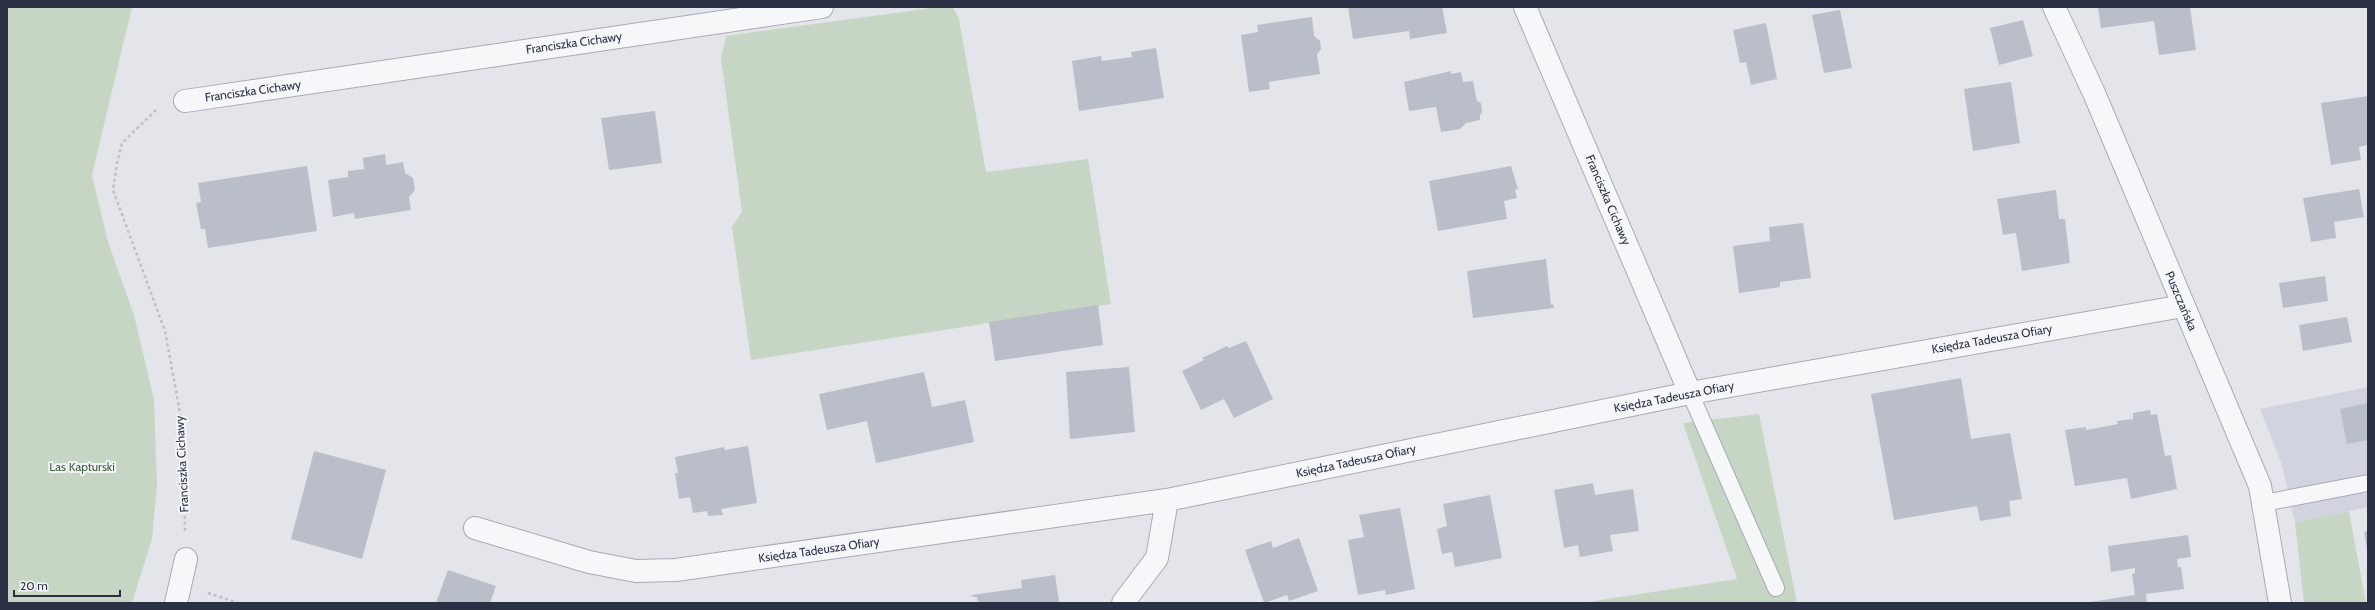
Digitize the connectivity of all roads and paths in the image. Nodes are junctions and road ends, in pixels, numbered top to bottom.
1 (822, 7) edge
2 (1525, 7) edge
3 (2054, 7) edge
4 (185, 101) joint
5 (2183, 306) junction
6 (1690, 393) junction
7 (2368, 483) edge
8 (1167, 500) junction
9 (2264, 503) junction
10 (475, 528) dead end
11 (186, 560) joint
12 (1776, 588) dead end
13 (179, 602) edge
14 (1123, 603) edge
15 (2280, 603) edge

1 - 4 street, Franciszka Cichawy
2 - 6 street, Franciszka Cichawy
3 - 5 street, Puszczańska
4 - 11 path, Franciszka Cichawy
5 - 6 street, Księdza Tadeusza Ofiary
5 - 9 street, Puszczańska
6 - 8 street, Księdza Tadeusza Ofiary
6 - 12 lane
7 - 9 lane
8 - 10 street, Księdza Tadeusza Ofiary
8 - 14 street
9 - 15 street, Puszczańska
11 - 13 street

